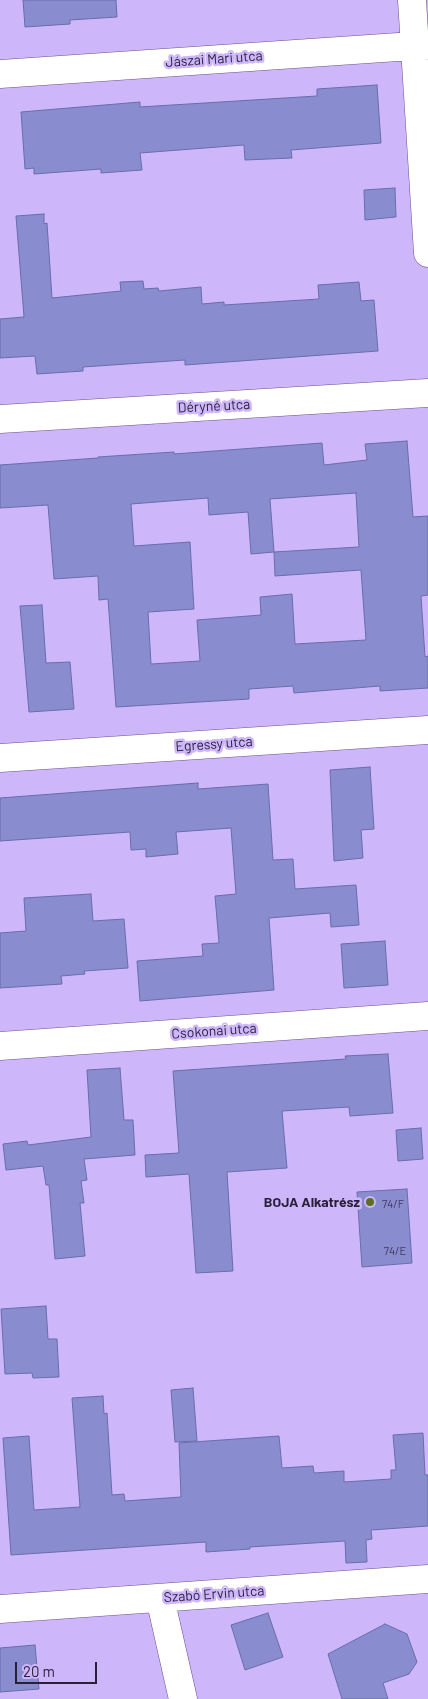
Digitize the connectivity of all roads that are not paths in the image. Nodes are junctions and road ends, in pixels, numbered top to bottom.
1 (412, 0) edge
2 (421, 45) edge
3 (0, 74) edge
4 (428, 253) edge
5 (428, 393) edge
6 (0, 419) edge
7 (428, 730) edge
8 (0, 758) edge
9 (428, 1016) edge
10 (0, 1046) edge
11 (428, 1579) edge
12 (160, 1598) junction
13 (0, 1610) edge
14 (183, 1699) edge

1 - 2 street
2 - 3 street, Jászai Mari utca
2 - 4 street
5 - 6 street, Déryné utca
7 - 8 street, Egressy utca
9 - 10 street, Csokonai utca
11 - 12 street, Szabó Ervin utca
12 - 13 street, Szabó Ervin utca
12 - 14 street

